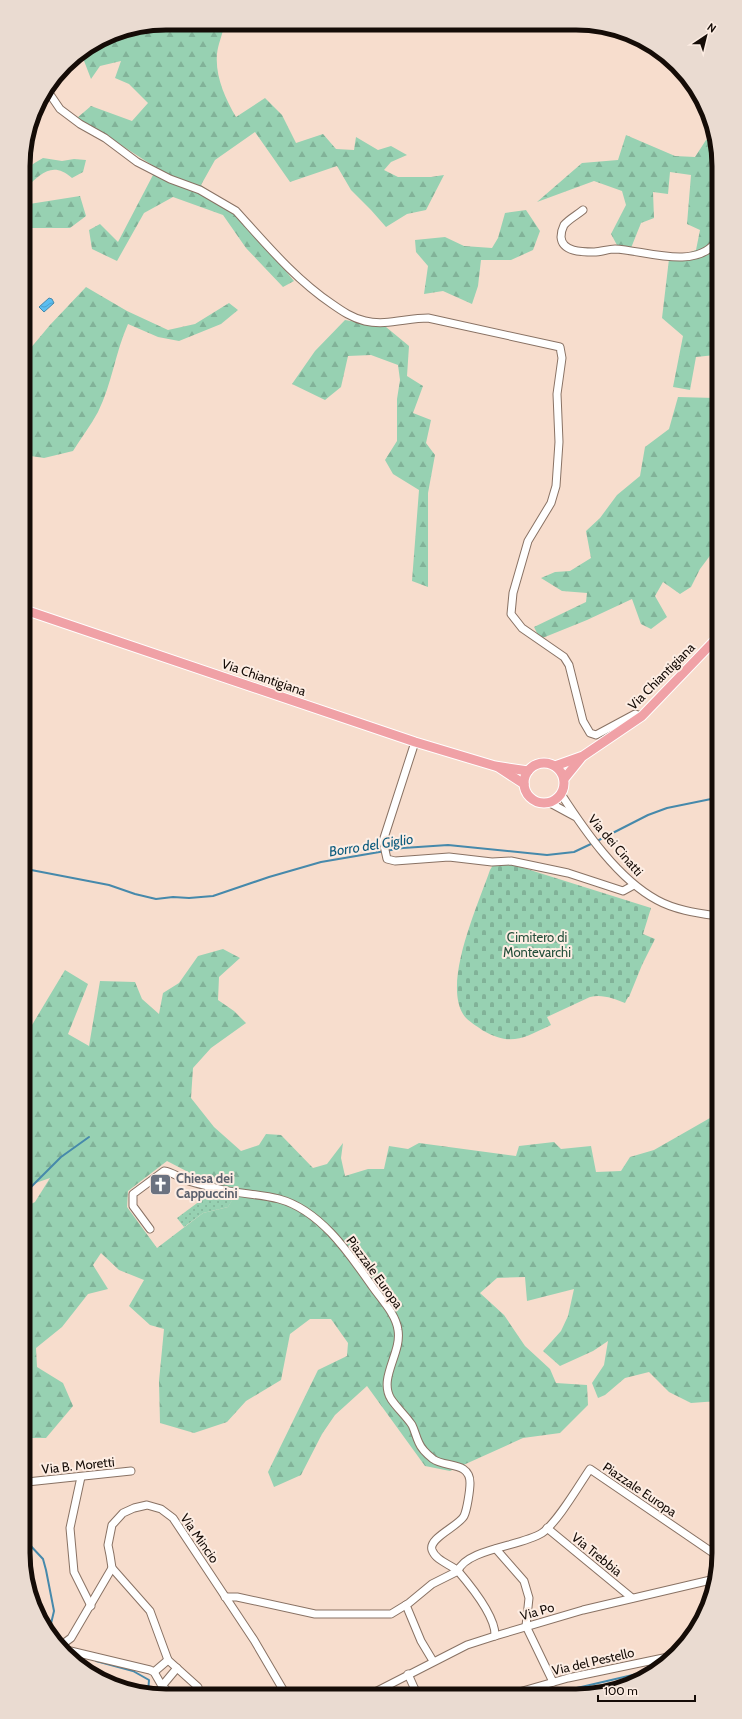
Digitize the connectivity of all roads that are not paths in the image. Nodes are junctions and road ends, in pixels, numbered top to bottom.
1 (50, 95) edge
2 (583, 210) dead end
3 (712, 246) edge
4 (30, 612) edge
5 (712, 643) edge
6 (642, 716) junction
7 (415, 742) junction
8 (583, 756) junction
9 (495, 766) junction
10 (555, 766) junction
11 (528, 771) junction
12 (564, 779) junction
13 (524, 784) junction
14 (561, 794) junction
15 (550, 803) junction
16 (576, 818) junction
17 (634, 885) junction
18 (712, 915) edge
19 (150, 1229) dead end
20 (131, 1471) dead end
21 (81, 1476) junction
22 (30, 1482) edge
23 (547, 1528) junction
24 (496, 1549) junction
25 (712, 1552) edge
26 (112, 1568) junction
27 (458, 1571) junction
28 (709, 1580) edge
29 (225, 1597) junction
30 (632, 1598) junction
31 (406, 1605) junction
32 (91, 1606) junction
33 (526, 1626) junction
34 (495, 1636) junction
35 (65, 1644) edge
36 (69, 1648) edge
37 (661, 1659) edge
38 (168, 1660) junction
39 (433, 1661) junction
40 (177, 1668) junction
41 (154, 1672) junction
42 (408, 1674) junction
43 (553, 1682) junction
44 (162, 1686) junction
45 (198, 1687) dead end
46 (165, 1689) edge
47 (283, 1689) edge
48 (380, 1689) edge
49 (415, 1689) edge
50 (529, 1689) edge

1 - 6 street
2 - 3 street
4 - 7 main road, Via Chiantigiana
5 - 6 main road, Via Chiantigiana
6 - 8 main road, Via Chiantigiana
7 - 9 main road, Via Chiantigiana
7 - 17 street
8 - 10 main road, Via Chiantigiana
8 - 12 main road, Via Chiantigiana
9 - 11 main road, Via Chiantigiana
9 - 13 main road, Via Chiantigiana
10 - 11 main road, Via Chiantigiana
10 - 12 main road
11 - 13 main road
12 - 14 main road, Via Chiantigiana
13 - 15 main road, Via Chiantigiana
14 - 15 main road
14 - 16 street
15 - 16 street
16 - 17 street, Via dei Cinatti
17 - 18 street, Via dei Cinatti
19 - 27 street, Piazzale Europa
20 - 21 street, Via B. Moretti
21 - 22 street, Via B. Moretti
21 - 32 street
23 - 24 street, Piazzale Europa
23 - 25 street, Piazzale Europa
23 - 30 street, Via Trebbia
24 - 27 street, Piazzale Europa
24 - 33 street
26 - 29 street, Via Mincio
26 - 32 street
26 - 38 street
27 - 31 street
27 - 34 street
28 - 30 street, Via Po
29 - 31 street
29 - 47 street, Via Mincio
30 - 33 street, Via Po
31 - 39 street
32 - 35 street
33 - 34 street, Via Po
33 - 43 street
34 - 39 street, Via Po
36 - 41 street
37 - 43 street, Via del Pestello
38 - 40 street
38 - 41 street
39 - 42 street, Via Po
40 - 44 street
40 - 45 street
41 - 44 street
42 - 48 street, Via Po
42 - 49 street
43 - 50 street, Via del Pestello
44 - 46 street

